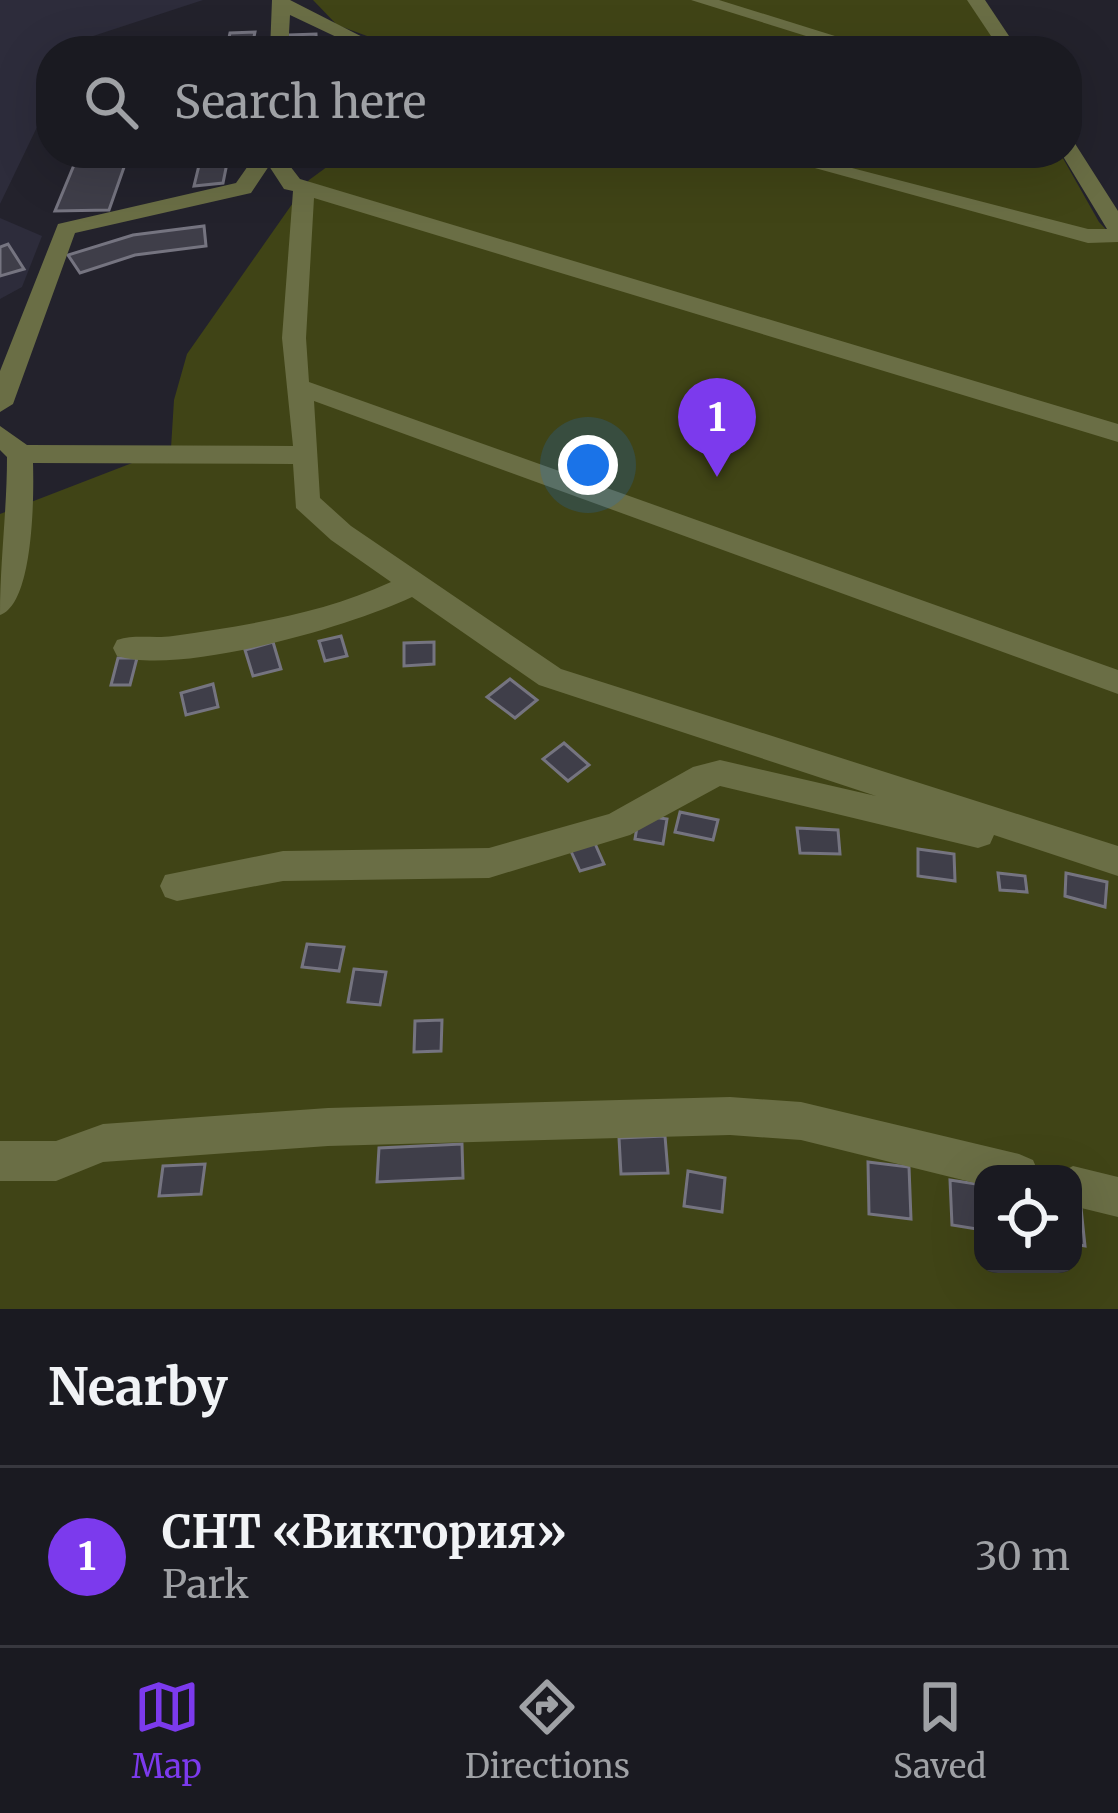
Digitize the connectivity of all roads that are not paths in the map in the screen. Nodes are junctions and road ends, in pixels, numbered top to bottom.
1 (700, 0) edge
2 (976, 0) edge
3 (282, 2) edge
4 (280, 36) edge
5 (351, 36) edge
6 (823, 36) edge
7 (1000, 36) edge
8 (258, 168) edge
9 (280, 168) edge
10 (827, 168) edge
11 (1080, 168) edge
12 (304, 188) junction
13 (1118, 232) edge
14 (297, 386) junction
15 (0, 404) edge
16 (1118, 434) edge
17 (10, 445) edge
18 (306, 455) junction
19 (415, 584) junction
20 (0, 604) edge
21 (128, 648) dead end
22 (1118, 682) edge
23 (1118, 864) edge
24 (177, 886) dead end
25 (0, 1161) edge
26 (982, 1165) edge
27 (1082, 1188) edge
28 (1118, 1197) edge

1 - 6 lane
2 - 7 lane
3 - 4 lane
3 - 5 lane
8 - 15 lane
9 - 12 lane
10 - 13 lane
11 - 13 lane
12 - 14 lane
12 - 16 lane
14 - 18 lane
14 - 22 lane
17 - 18 lane
17 - 20 lane
18 - 19 lane
19 - 21 lane
19 - 23 lane
23 - 24 lane
25 - 26 lane
27 - 28 lane

